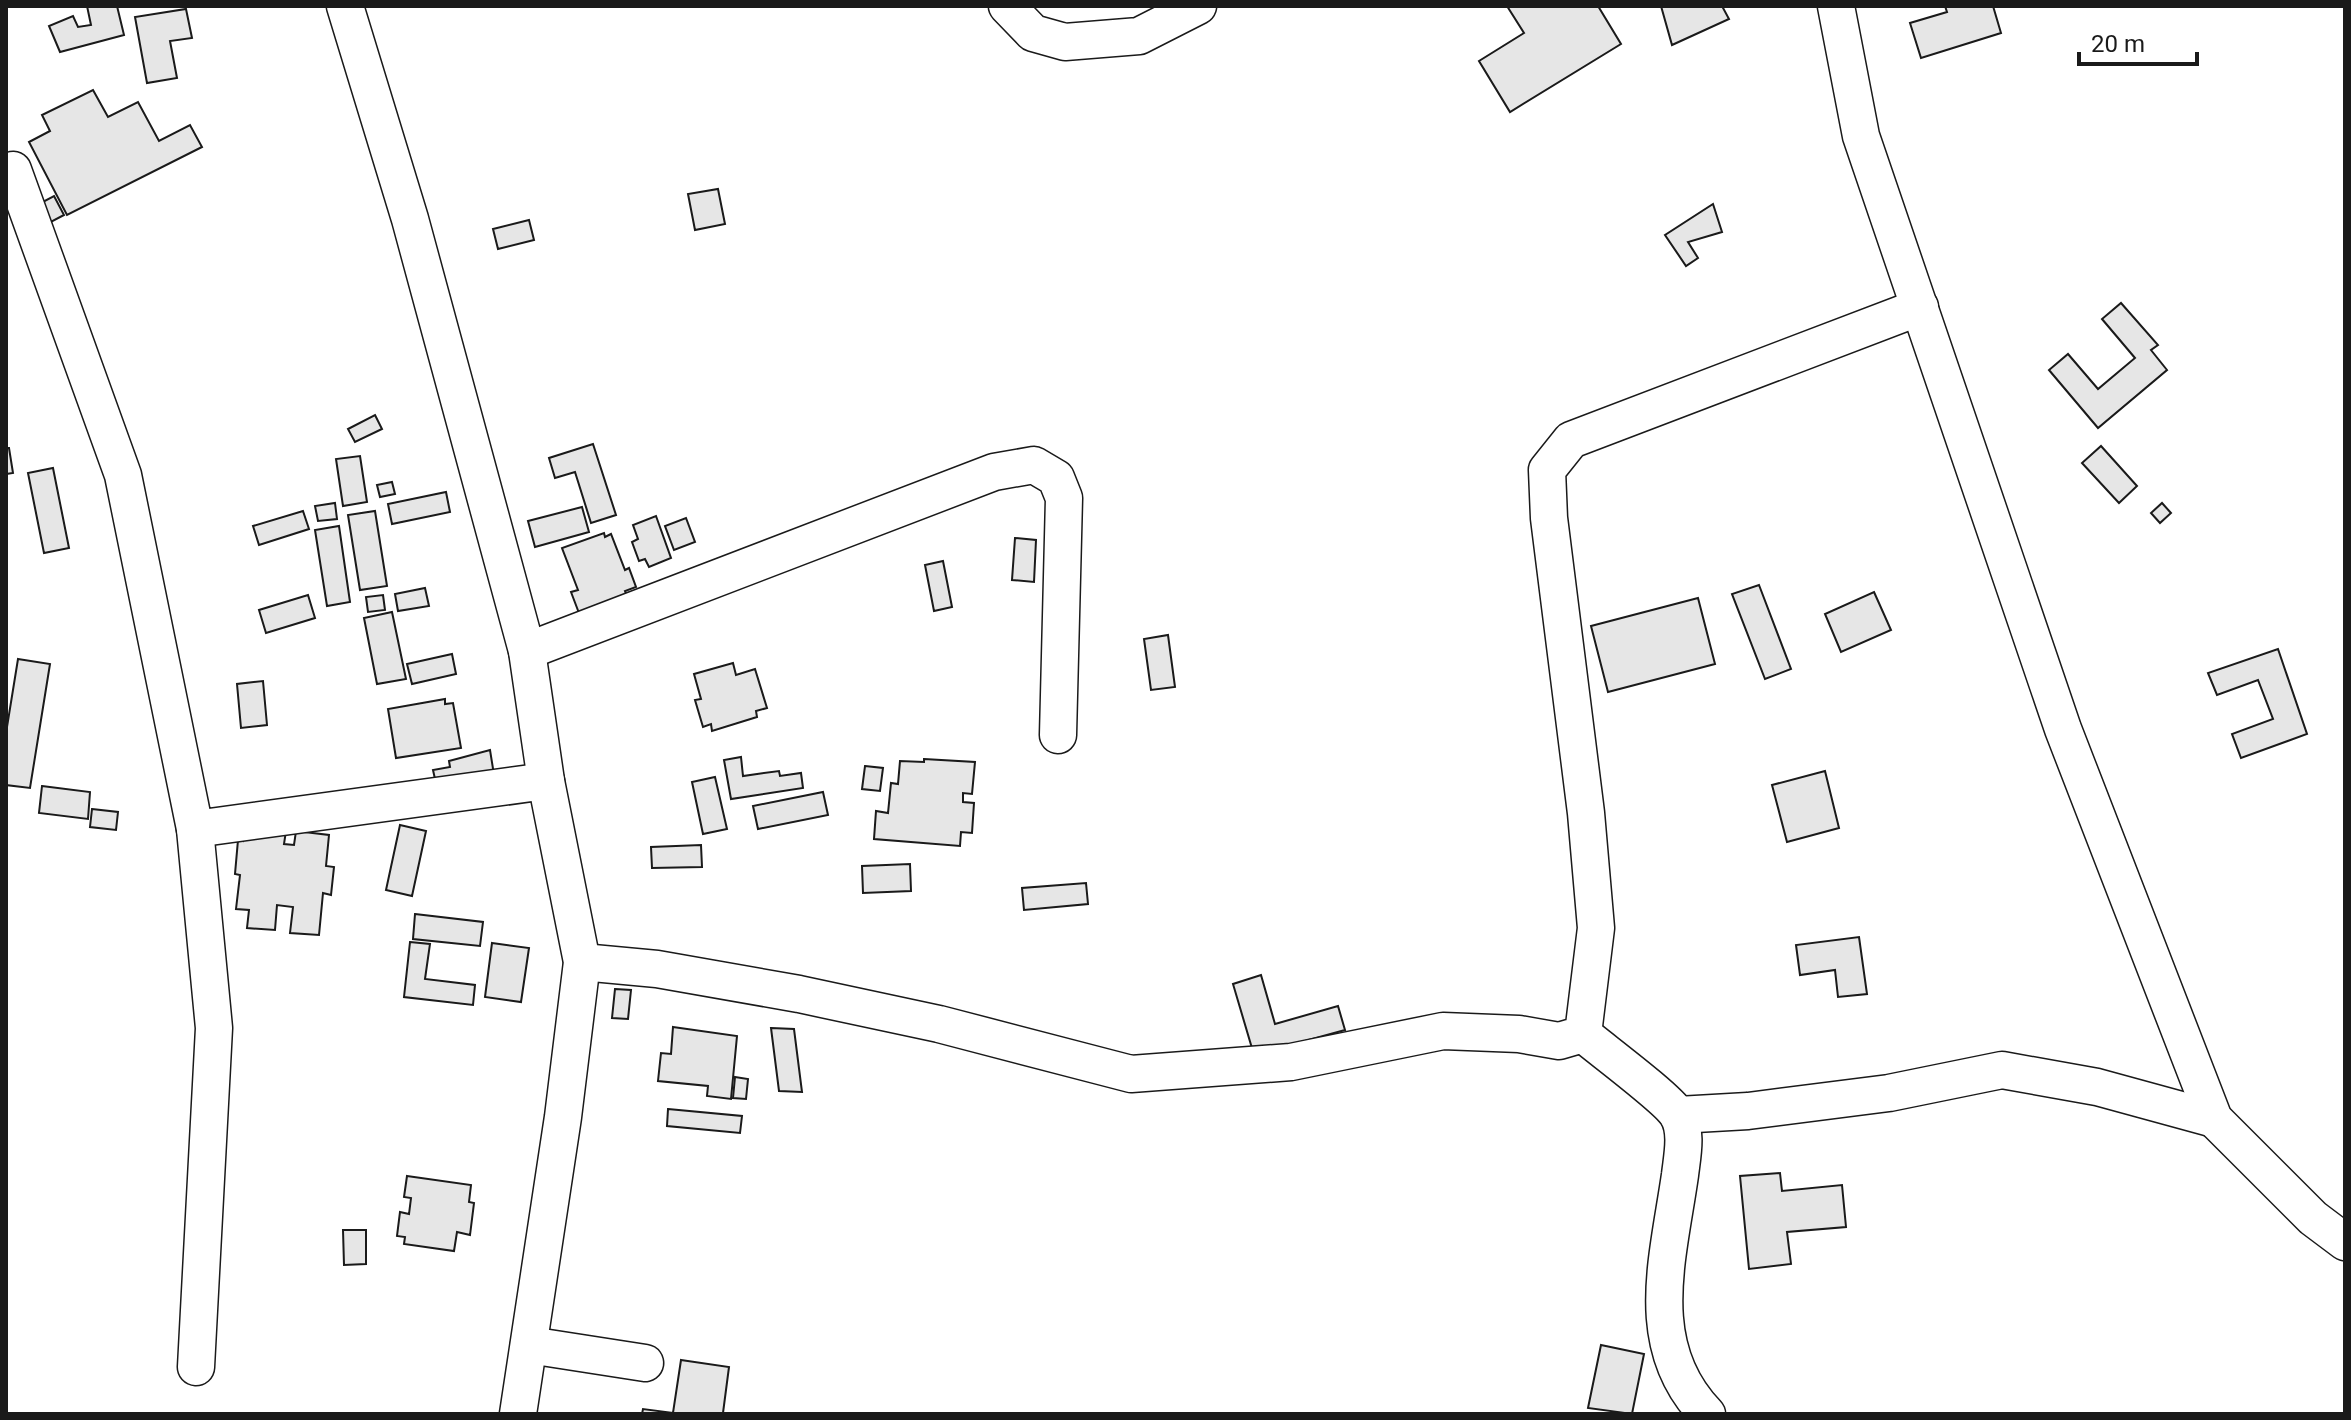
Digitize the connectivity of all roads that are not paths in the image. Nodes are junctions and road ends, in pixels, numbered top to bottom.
1 (345, 6) edge
2 (1007, 6) edge
3 (1198, 6) edge
4 (1836, 6) edge
5 (13, 170) dead end
6 (1920, 307) junction
7 (527, 651) junction
8 (1058, 735) dead end
9 (546, 781) junction
10 (195, 829) junction
11 (582, 962) junction
12 (1583, 1034) junction
13 (1678, 1115) junction
14 (2214, 1119) junction
15 (2345, 1242) edge
16 (529, 1345) junction
17 (645, 1363) dead end
18 (196, 1367) dead end
19 (518, 1414) edge
20 (1707, 1414) edge

1 - 7 street
2 - 3 street
4 - 6 street
5 - 10 street
6 - 12 street
6 - 14 street
7 - 8 street
7 - 9 street
9 - 10 street
9 - 11 street
10 - 18 street
11 - 12 street
11 - 16 street
12 - 13 street
13 - 14 street
13 - 20 street
14 - 15 street
16 - 17 street
16 - 19 street

